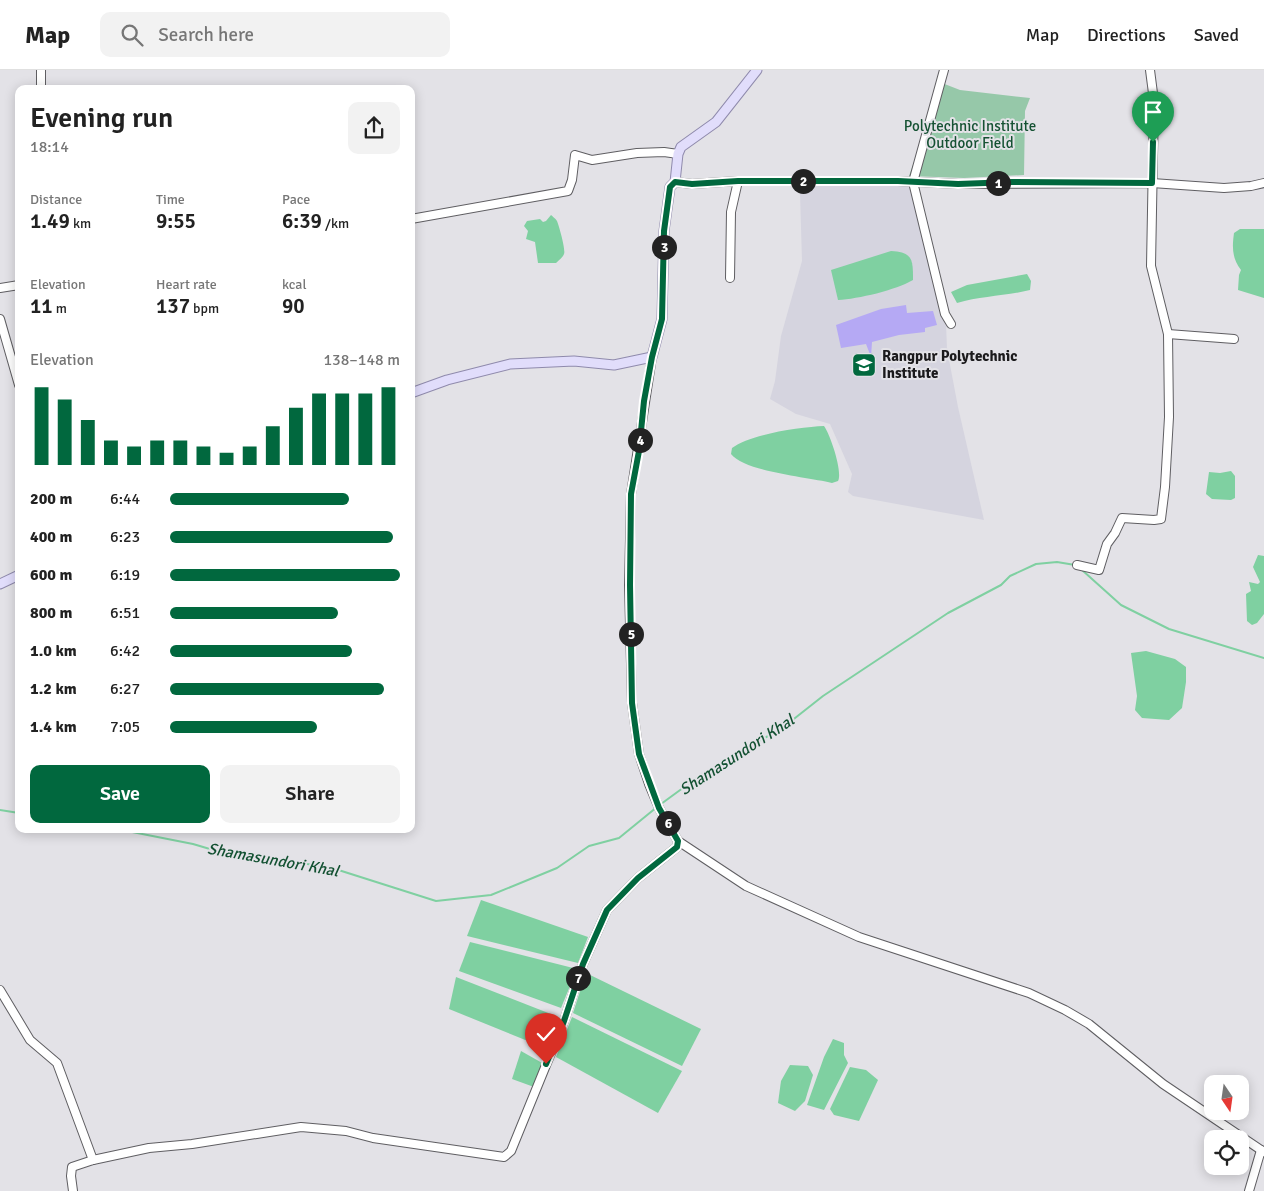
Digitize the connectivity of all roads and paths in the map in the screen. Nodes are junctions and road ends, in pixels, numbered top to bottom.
1 (41, 70) edge
2 (757, 70) edge
3 (944, 70) edge
4 (1150, 70) edge
5 (41, 85) edge
6 (678, 154) junction
7 (738, 181) junction
8 (675, 182) junction
9 (913, 182) junction
10 (1152, 183) junction
11 (1264, 183) edge
12 (415, 218) edge
13 (730, 278) dead end
14 (15, 286) edge
15 (0, 288) edge
16 (0, 319) edge
17 (951, 324) dead end
18 (1168, 334) junction
19 (1234, 339) dead end
20 (652, 357) junction
21 (15, 371) edge
22 (415, 392) edge
23 (1077, 565) dead end
24 (15, 576) edge
25 (0, 584) edge
26 (678, 841) junction
27 (0, 990) edge
28 (1263, 1151) edge
29 (93, 1160) junction
30 (73, 1191) edge
31 (1249, 1191) edge

1 - 5 street
2 - 6 main road
3 - 9 street
4 - 10 street
6 - 8 main road
6 - 12 street
7 - 8 street
7 - 9 street
7 - 13 street
8 - 20 main road
9 - 10 street
9 - 17 street
10 - 11 street
10 - 18 street
14 - 15 street
16 - 21 street
18 - 19 street
18 - 23 street
20 - 22 main road
20 - 26 street
24 - 25 main road
26 - 28 street
26 - 29 street
27 - 29 street
28 - 31 street
29 - 30 street

